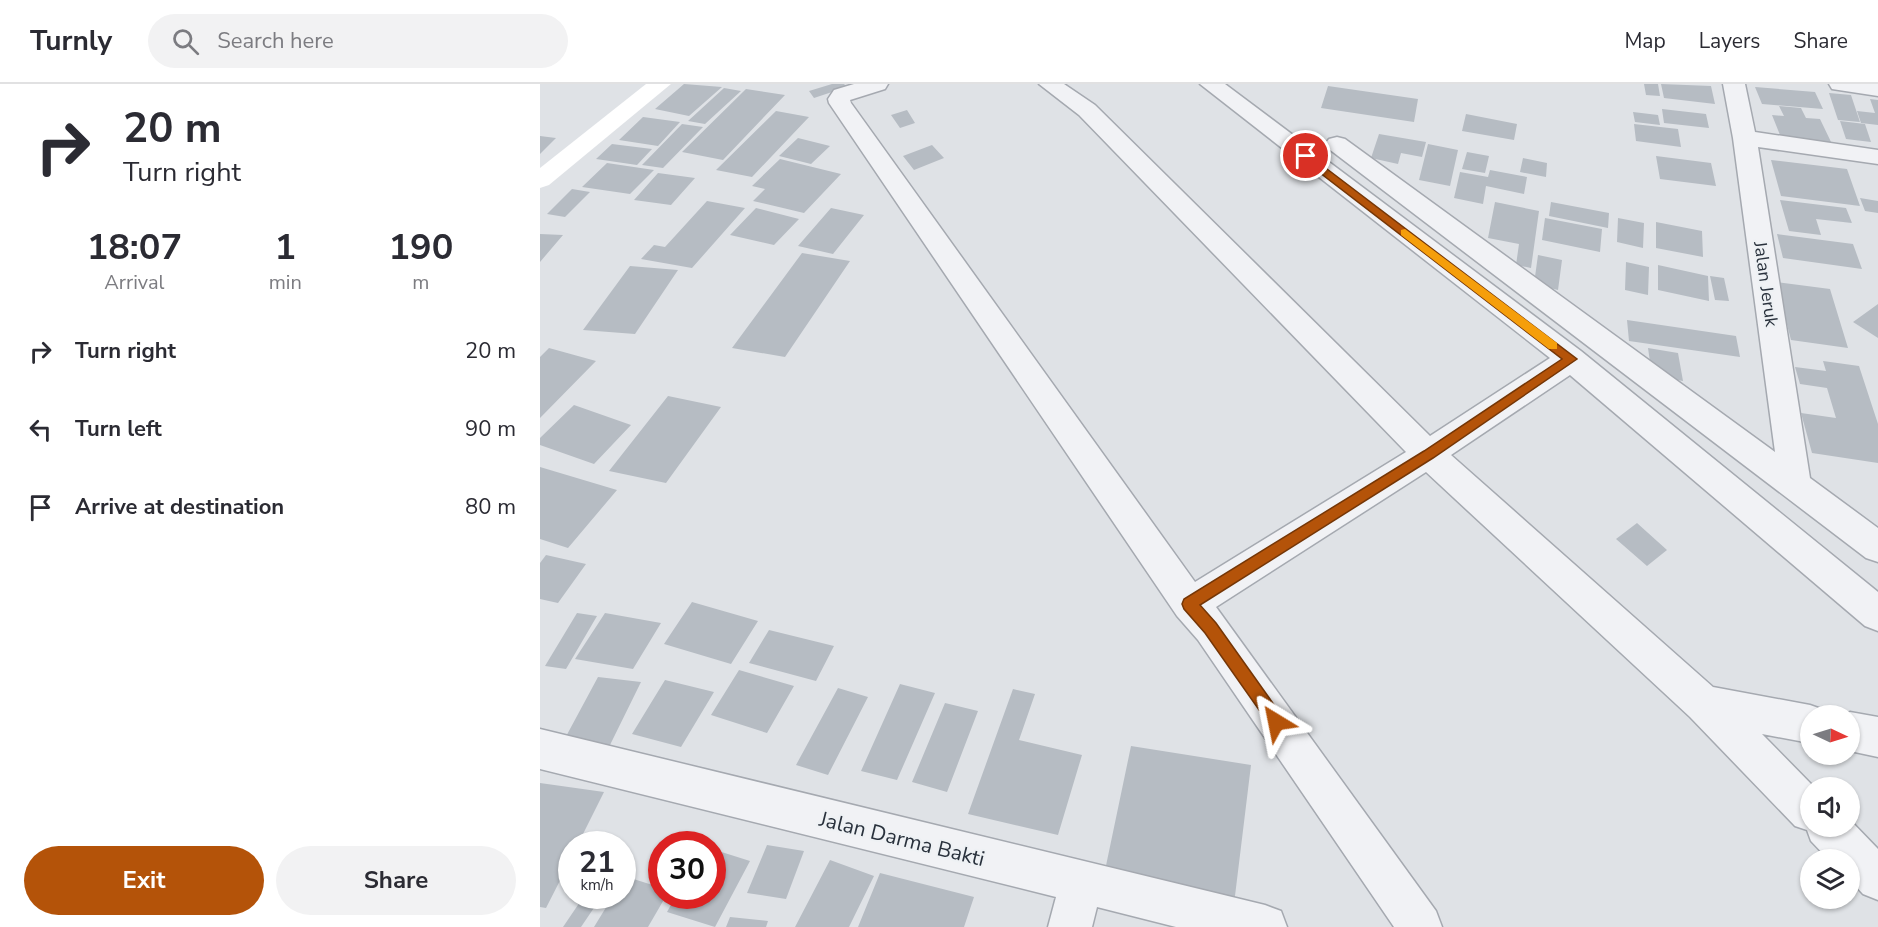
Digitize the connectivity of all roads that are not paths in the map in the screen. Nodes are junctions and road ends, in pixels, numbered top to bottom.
1 (660, 84) edge
2 (877, 84) edge
3 (1050, 84) edge
4 (1211, 84) edge
5 (1734, 84) edge
6 (1840, 84) edge
7 (1878, 89) edge
8 (1745, 138) junction
9 (1337, 144) dead end
10 (1878, 157) edge
11 (540, 180) edge
12 (1571, 359) junction
13 (1428, 454) junction
14 (1795, 484) junction
15 (1878, 547) edge
16 (1190, 604) junction
17 (1878, 614) edge
18 (1704, 704) junction
19 (1800, 722) edge
20 (1860, 734) edge
21 (1878, 737) edge
22 (540, 749) edge
23 (1800, 801) edge
24 (1837, 837) edge
25 (1878, 879) edge
26 (1082, 883) junction
27 (1070, 927) edge
28 (1265, 927) edge
29 (1420, 927) edge

1 - 11 main road
2 - 16 street
3 - 13 street
4 - 12 street
5 - 8 street, Jalan Jeruk
6 - 7 street
8 - 10 street
8 - 14 street, Jalan Jeruk
9 - 14 street
12 - 13 street
12 - 17 street
13 - 16 street
13 - 18 street
14 - 15 street
16 - 29 street
18 - 19 street
18 - 23 street
20 - 21 street
22 - 26 street, Jalan Darma Bakti
24 - 25 street
26 - 27 street
26 - 28 street, Jalan Darma Bakti

